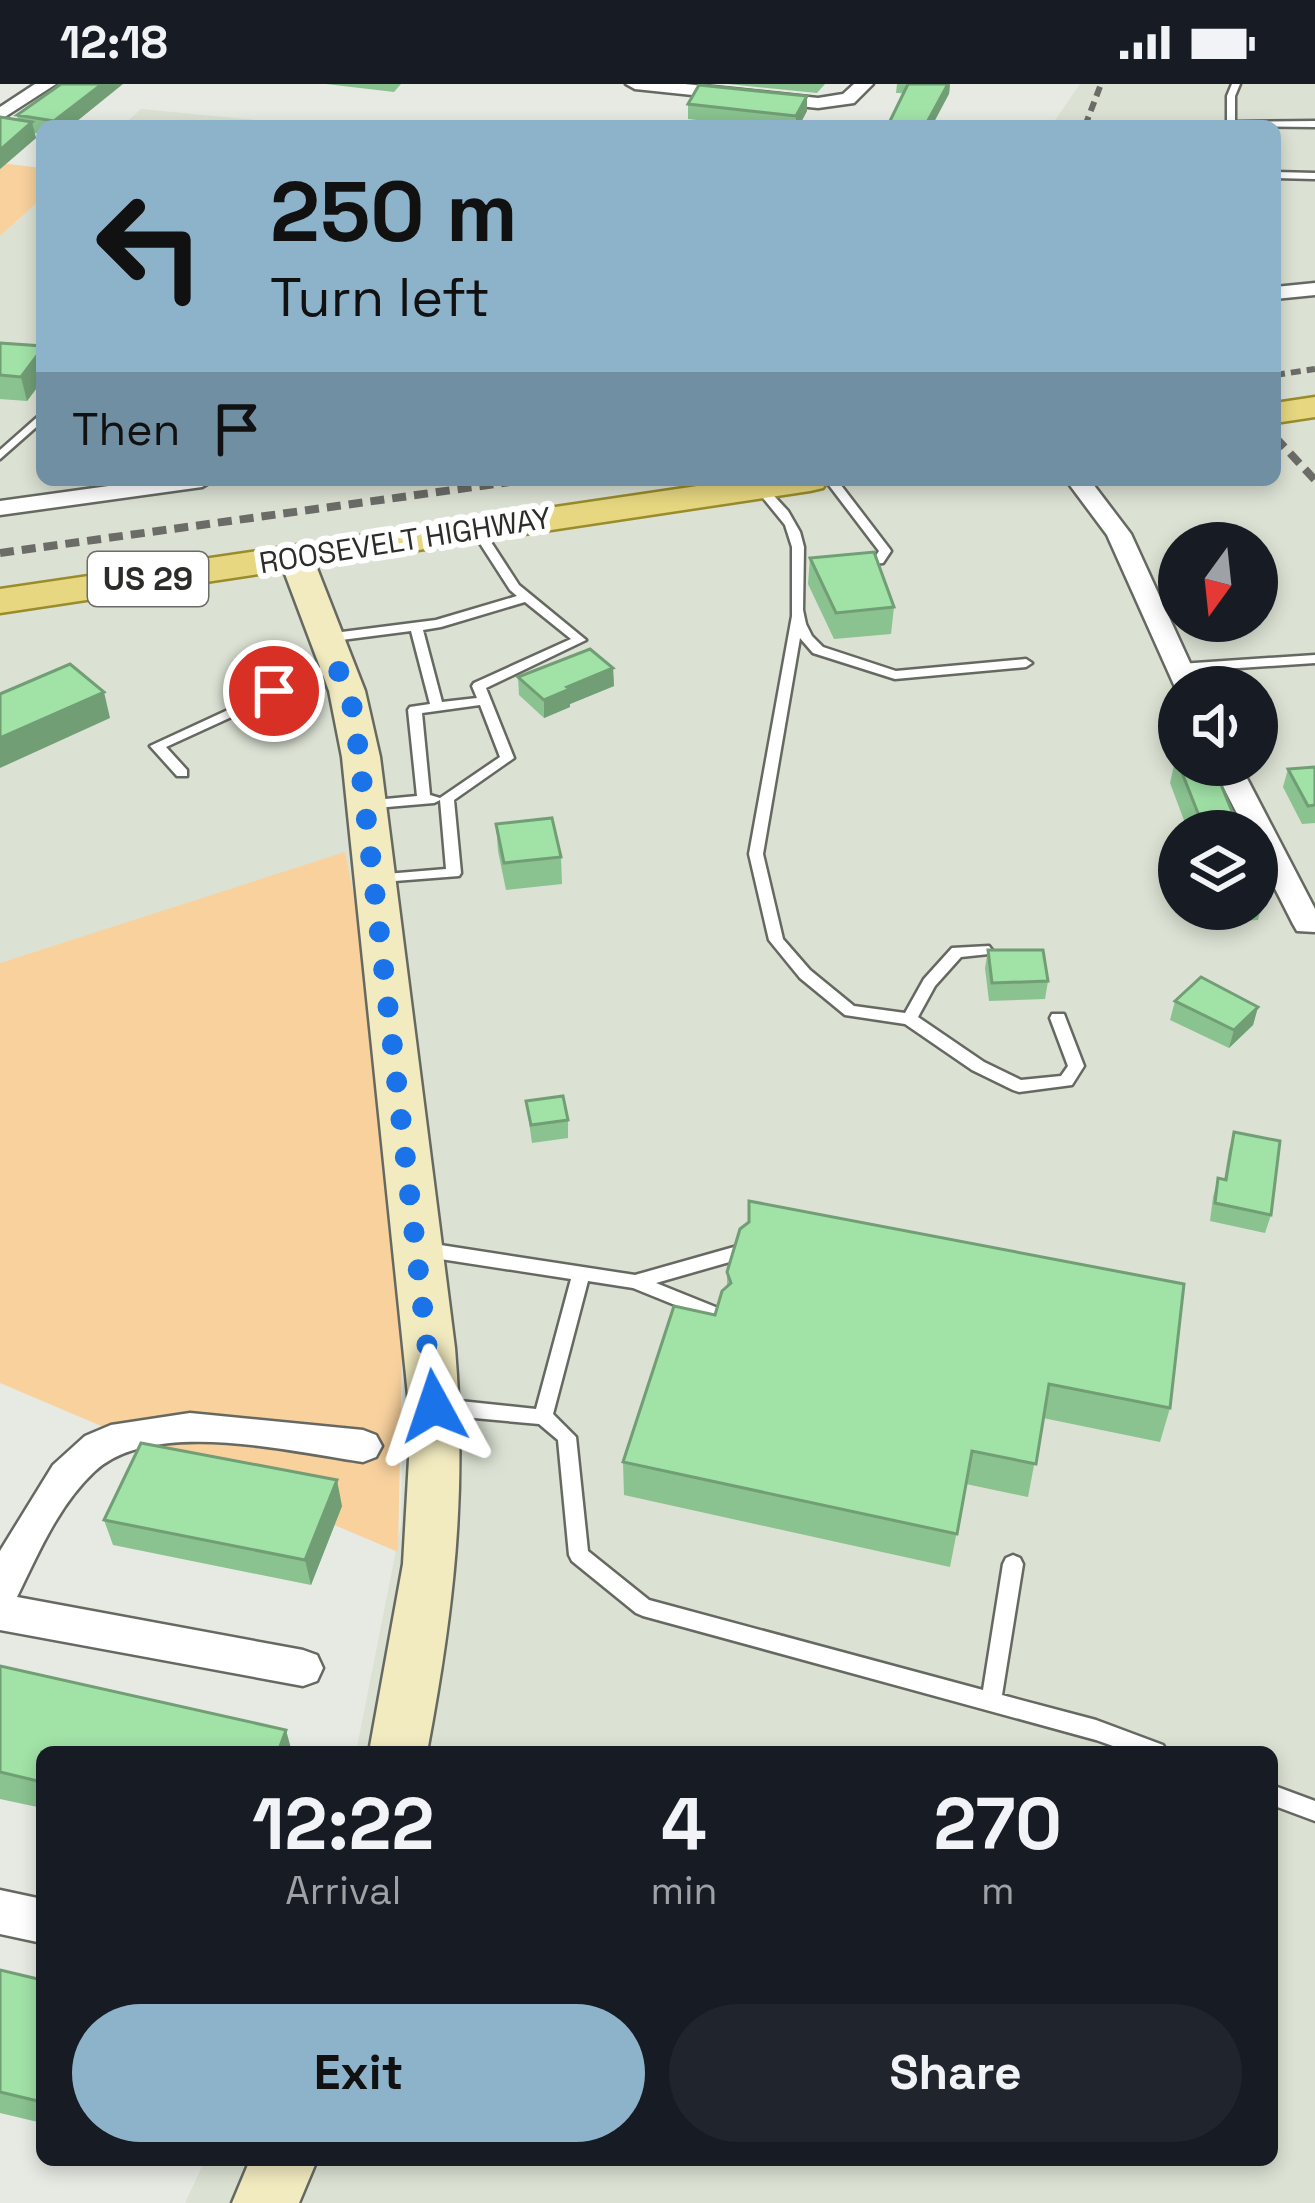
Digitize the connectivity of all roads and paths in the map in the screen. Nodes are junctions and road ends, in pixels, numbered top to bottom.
1 (46, 84) edge
2 (635, 84) edge
3 (864, 84) edge
4 (1236, 84) edge
5 (669, 86) edge
6 (0, 115) edge
7 (1231, 120) edge
8 (1281, 124) edge
9 (1315, 124) edge
10 (1281, 175) edge
11 (1315, 176) edge
12 (1315, 289) edge
13 (1281, 292) edge
14 (36, 422) edge
15 (0, 456) edge
16 (159, 486) edge
17 (766, 486) edge
18 (836, 486) edge
19 (1083, 486) edge
20 (759, 487) junction
21 (0, 508) edge
22 (476, 528) junction
23 (296, 558) junction
24 (839, 565) edge
25 (819, 567) edge
26 (799, 569) junction
27 (527, 597) junction
28 (0, 601) edge
29 (797, 617) junction
30 (416, 627) junction
31 (331, 651) junction
32 (1315, 659) edge
33 (1026, 664) dead end
34 (1179, 666) edge
35 (1264, 666) edge
36 (484, 700) junction
37 (437, 707) junction
38 (182, 773) dead end
39 (1237, 786) edge
40 (447, 798) junction
41 (424, 800) junction
42 (364, 805) junction
43 (374, 880) junction
44 (1308, 924) dead end
45 (984, 950) edge
46 (1058, 1018) dead end
47 (908, 1019) junction
48 (418, 1248) junction
49 (734, 1254) edge
50 (581, 1274) junction
51 (635, 1282) junction
52 (717, 1316) edge
53 (434, 1406) junction
54 (543, 1417) junction
55 (363, 1446) dead end
56 (1013, 1564) dead end
57 (0, 1592) edge
58 (0, 1612) edge
59 (303, 1668) dead end
60 (991, 1701) junction
61 (399, 1746) edge
62 (1140, 1746) edge
63 (1278, 1797) edge
64 (1315, 1811) edge
65 (0, 1912) edge
66 (36, 1921) edge
67 (281, 2166) edge
68 (265, 2203) edge

1 - 6 street
2 - 5 street
3 - 5 street
4 - 7 lane
8 - 9 lane
10 - 11 lane
12 - 13 street
14 - 15 lane
16 - 21 street
17 - 20 main road, ROOSEVELT HIGHWAY / US 29
18 - 24 lane
19 - 34 street
20 - 22 main road, ROOSEVELT HIGHWAY / US 29
20 - 26 lane
22 - 23 main road, ROOSEVELT HIGHWAY / US 29
22 - 27 lane
23 - 28 main road, ROOSEVELT HIGHWAY / US 29
23 - 31 street
25 - 26 lane
26 - 29 lane
27 - 30 lane
27 - 36 lane
29 - 33 lane
29 - 47 lane
30 - 31 lane
30 - 37 lane
31 - 38 lane
31 - 42 street
32 - 35 lane
36 - 37 lane
36 - 40 lane
37 - 41 lane
39 - 44 street
40 - 41 lane
40 - 43 lane
41 - 42 lane
42 - 43 street
43 - 48 street
45 - 47 lane
46 - 47 lane
48 - 50 lane
48 - 53 street
49 - 51 lane
50 - 51 lane
50 - 54 lane
51 - 52 lane
53 - 54 lane
53 - 61 street
54 - 60 lane
55 - 57 street
56 - 60 lane
58 - 59 street
60 - 62 lane
63 - 64 lane
65 - 66 street
67 - 68 street

